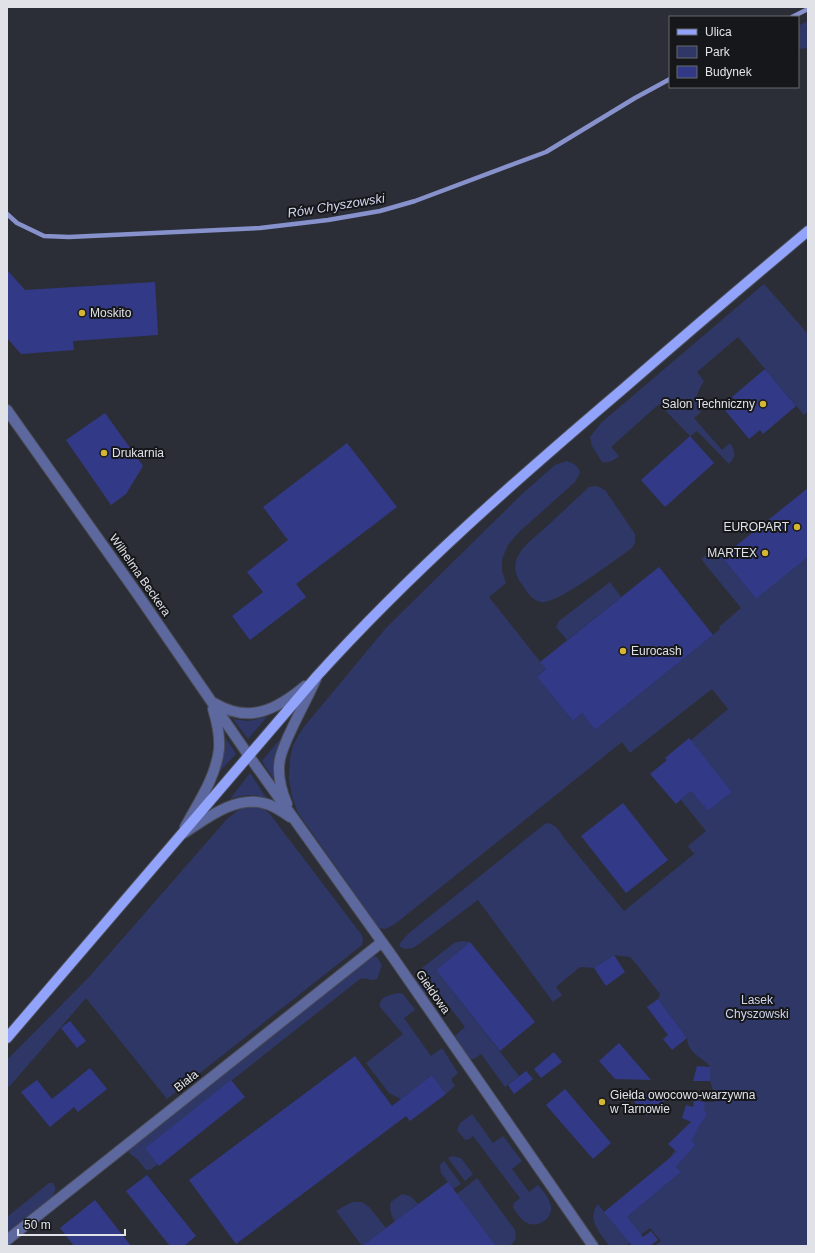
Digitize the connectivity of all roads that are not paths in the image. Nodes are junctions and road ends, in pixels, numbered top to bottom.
1 (808, 231) edge
2 (7, 410) edge
3 (317, 676) junction
4 (211, 701) junction
5 (249, 756) junction
6 (294, 819) junction
7 (180, 835) junction
8 (382, 942) junction
9 (7, 1038) edge
10 (7, 1240) edge
11 (593, 1246) edge

1 - 3 main road
2 - 4 street, Wilhelma Beckera
3 - 4 street
3 - 5 main road
3 - 6 street
4 - 5 street, Wilhelma Beckera
4 - 7 street
5 - 6 street, Giełdowa
5 - 7 main road
6 - 7 street
6 - 8 street, Giełdowa
7 - 9 main road
8 - 10 street, Biała
8 - 11 street, Giełdowa

